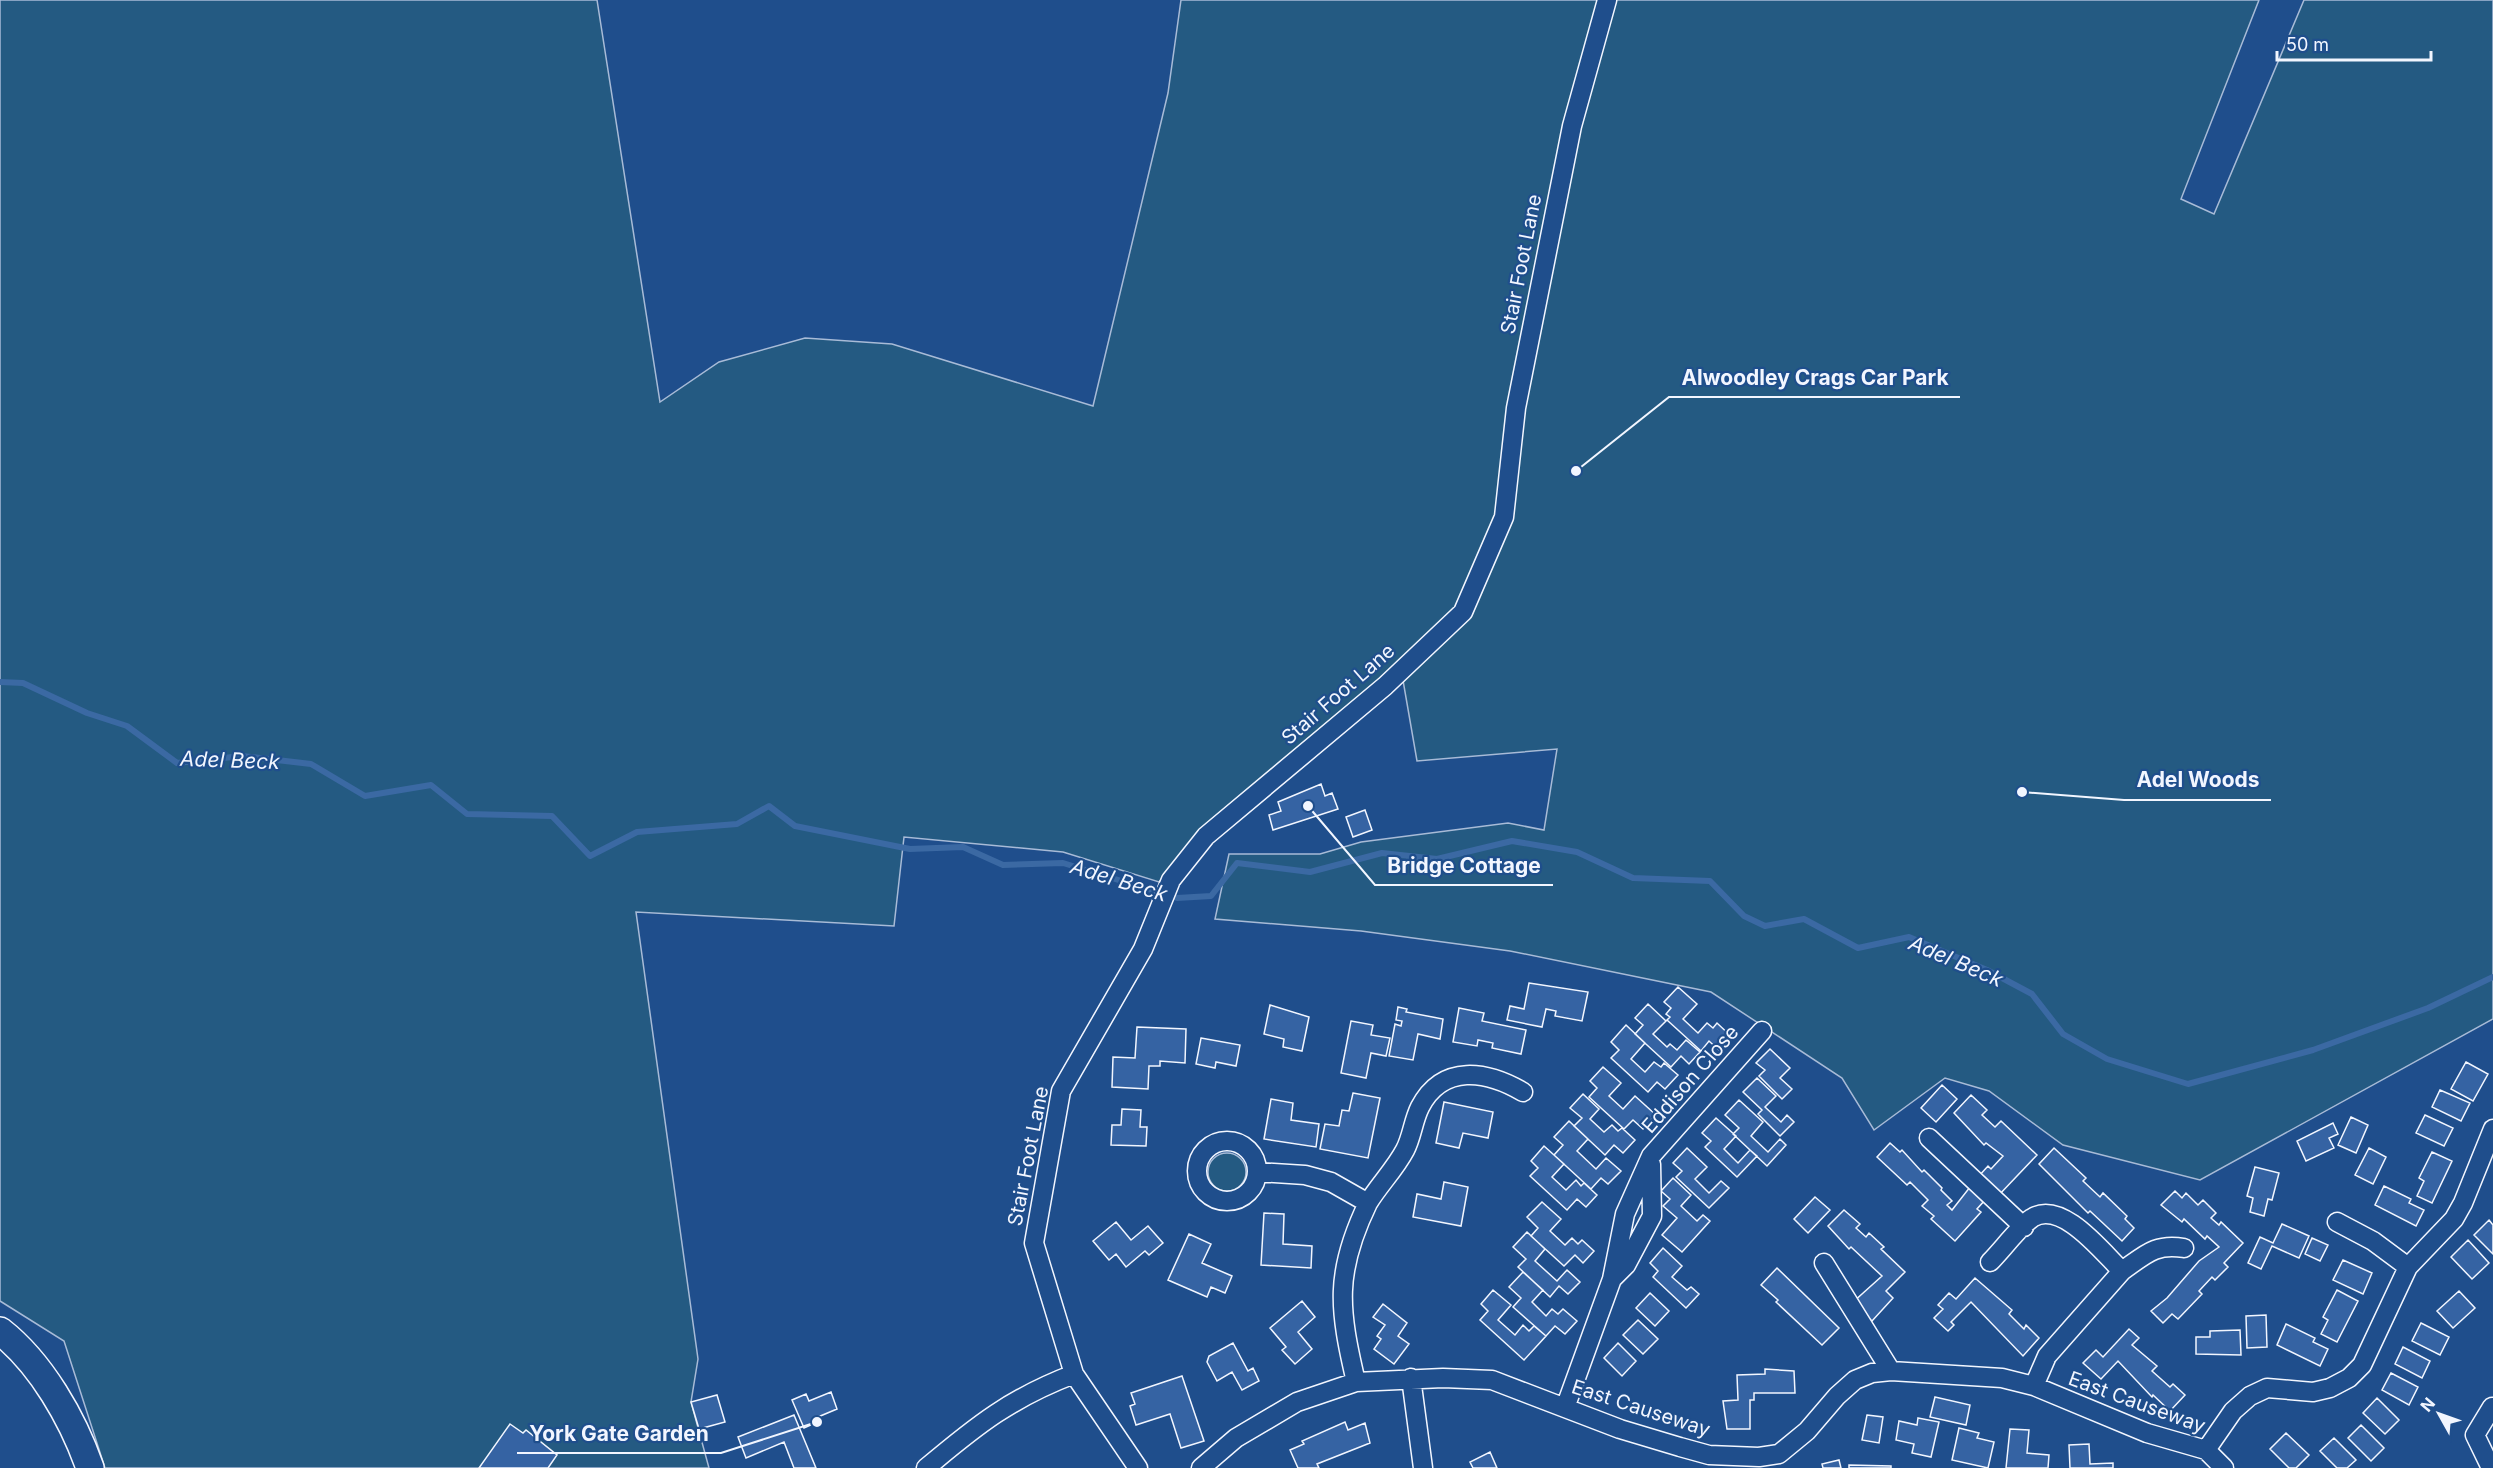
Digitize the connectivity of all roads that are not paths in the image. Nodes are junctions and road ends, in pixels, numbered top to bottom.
1 (1607, 0) edge
2 (1762, 1031) dead end
3 (1523, 1092) dead end
4 (2493, 1129) edge
5 (1929, 1138) dead end
6 (1651, 1156) junction
7 (1257, 1172) dead end
8 (1368, 1203) junction
9 (2337, 1222) dead end
10 (2024, 1227) junction
11 (2184, 1248) dead end
12 (1990, 1262) dead end
13 (1824, 1263) dead end
14 (2408, 1267) junction
15 (2122, 1271) junction
16 (1612, 1279) junction
17 (0, 1331) edge
18 (1891, 1371) junction
19 (1074, 1374) junction
20 (1411, 1378) junction
21 (1356, 1382) junction
22 (2034, 1386) junction
23 (2492, 1407) edge
24 (1565, 1408) junction
25 (2206, 1450) junction
26 (90, 1468) edge
27 (926, 1468) edge
28 (1138, 1468) edge
29 (1201, 1468) edge
30 (1423, 1468) edge
31 (2224, 1468) edge
32 (2491, 1468) edge

1 - 19 street, Stair Foot Lane
2 - 6 street, Eddison Close
3 - 8 street
4 - 14 street
5 - 10 street
6 - 16 street, Eddison Close
6 - 16 street, Eddison Close
7 - 8 street
8 - 21 street
9 - 14 street
10 - 12 street
10 - 15 street
11 - 15 street
13 - 18 street
14 - 25 street
15 - 22 street
16 - 24 street, Eddison Close
17 - 26 street
18 - 22 street, East Causeway
18 - 24 street, East Causeway
19 - 27 street
19 - 28 street, Stair Foot Lane
20 - 21 street, East Causeway
20 - 24 street, East Causeway
20 - 30 street
21 - 29 street, East Causeway
22 - 25 street, East Causeway
23 - 32 street
25 - 31 street, East Causeway

